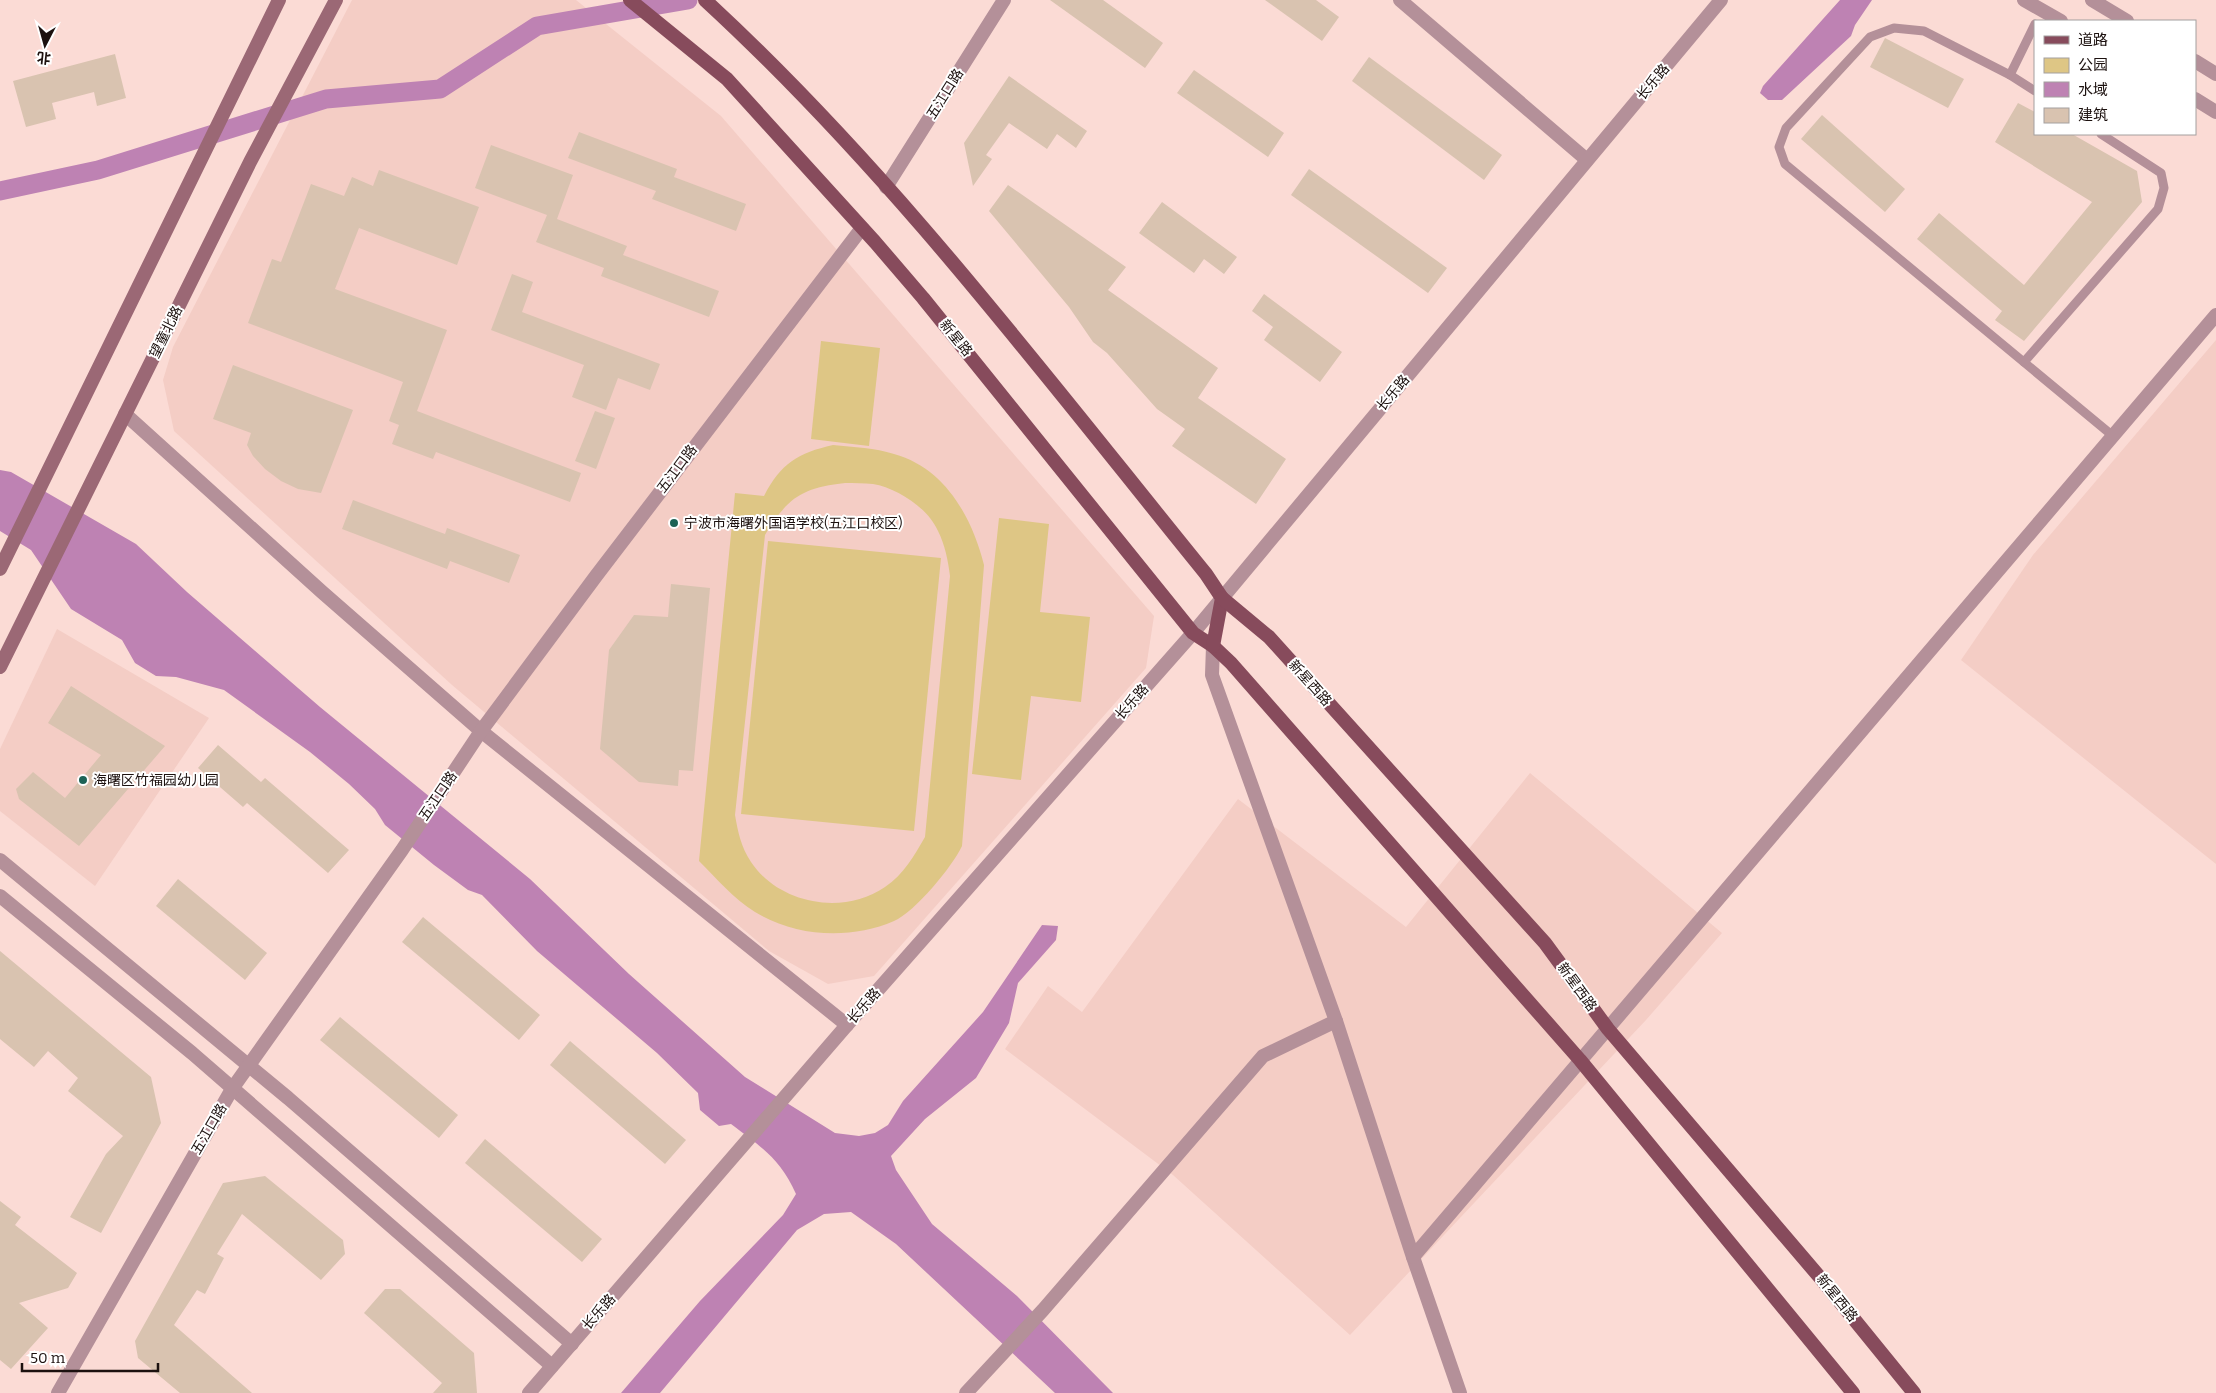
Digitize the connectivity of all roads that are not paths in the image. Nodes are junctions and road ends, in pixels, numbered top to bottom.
1 (279, 0) edge
2 (336, 0) edge
3 (630, 0) edge
4 (705, 0) edge
5 (1004, 0) edge
6 (1400, 0) edge
7 (1721, 0) edge
8 (2024, 0) edge
9 (2094, 1) edge
10 (2038, 19) edge
11 (2126, 20) edge
12 (2034, 27) edge
13 (2196, 62) edge
14 (2216, 74) edge
15 (2010, 75) junction
16 (2034, 90) edge
17 (2196, 100) edge
18 (2216, 112) edge
19 (2103, 135) edge
20 (1587, 160) junction
21 (886, 187) junction
22 (862, 228) junction
23 (2216, 315) edge
24 (2024, 362) junction
25 (125, 414) junction
26 (2113, 436) junction
27 (0, 570) edge
28 (1222, 598) junction
29 (1193, 633) junction
30 (1213, 646) junction
31 (0, 667) edge
32 (481, 731) junction
33 (0, 860) edge
34 (0, 896) edge
35 (1336, 1021) junction
36 (847, 1025) junction
37 (1608, 1029) junction
38 (1580, 1060) junction
39 (248, 1065) junction
40 (232, 1089) junction
41 (1413, 1257) junction
42 (572, 1344) junction
43 (552, 1366) junction
44 (58, 1393) edge
45 (529, 1393) edge
46 (966, 1393) edge
47 (1460, 1393) edge
48 (1853, 1393) edge
49 (1914, 1393) edge

1 - 27 main road
2 - 25 main road, 望童北路
3 - 22 main road, 新星路
4 - 21 main road, 新星西路
5 - 21 street, 五江口路
6 - 20 street
7 - 20 street, 长乐路
8 - 10 street
9 - 11 street
12 - 15 lane
13 - 14 street
15 - 16 lane
15 - 24 lane
17 - 18 street
19 - 24 lane
20 - 28 street, 长乐路
21 - 28 main road, 新星西路
22 - 29 main road, 新星路
22 - 32 street, 五江口路
23 - 26 street
24 - 26 lane
25 - 31 main road, 望童北路
25 - 32 street
26 - 37 street
28 - 29 street, 长乐路
28 - 30 main road
28 - 37 main road, 新星西路
29 - 30 main road, 新星路
29 - 36 street, 长乐路
30 - 35 street
30 - 38 main road
32 - 36 street
32 - 39 street, 五江口路
33 - 39 street
34 - 40 street
35 - 41 street
35 - 46 street
36 - 42 street, 长乐路
37 - 38 street
37 - 49 main road, 新星西路
38 - 41 street
38 - 48 main road
39 - 40 street, 五江口路
39 - 42 street
40 - 43 street
40 - 44 street, 五江口路
41 - 47 street
42 - 43 street, 长乐路
43 - 45 street, 长乐路

